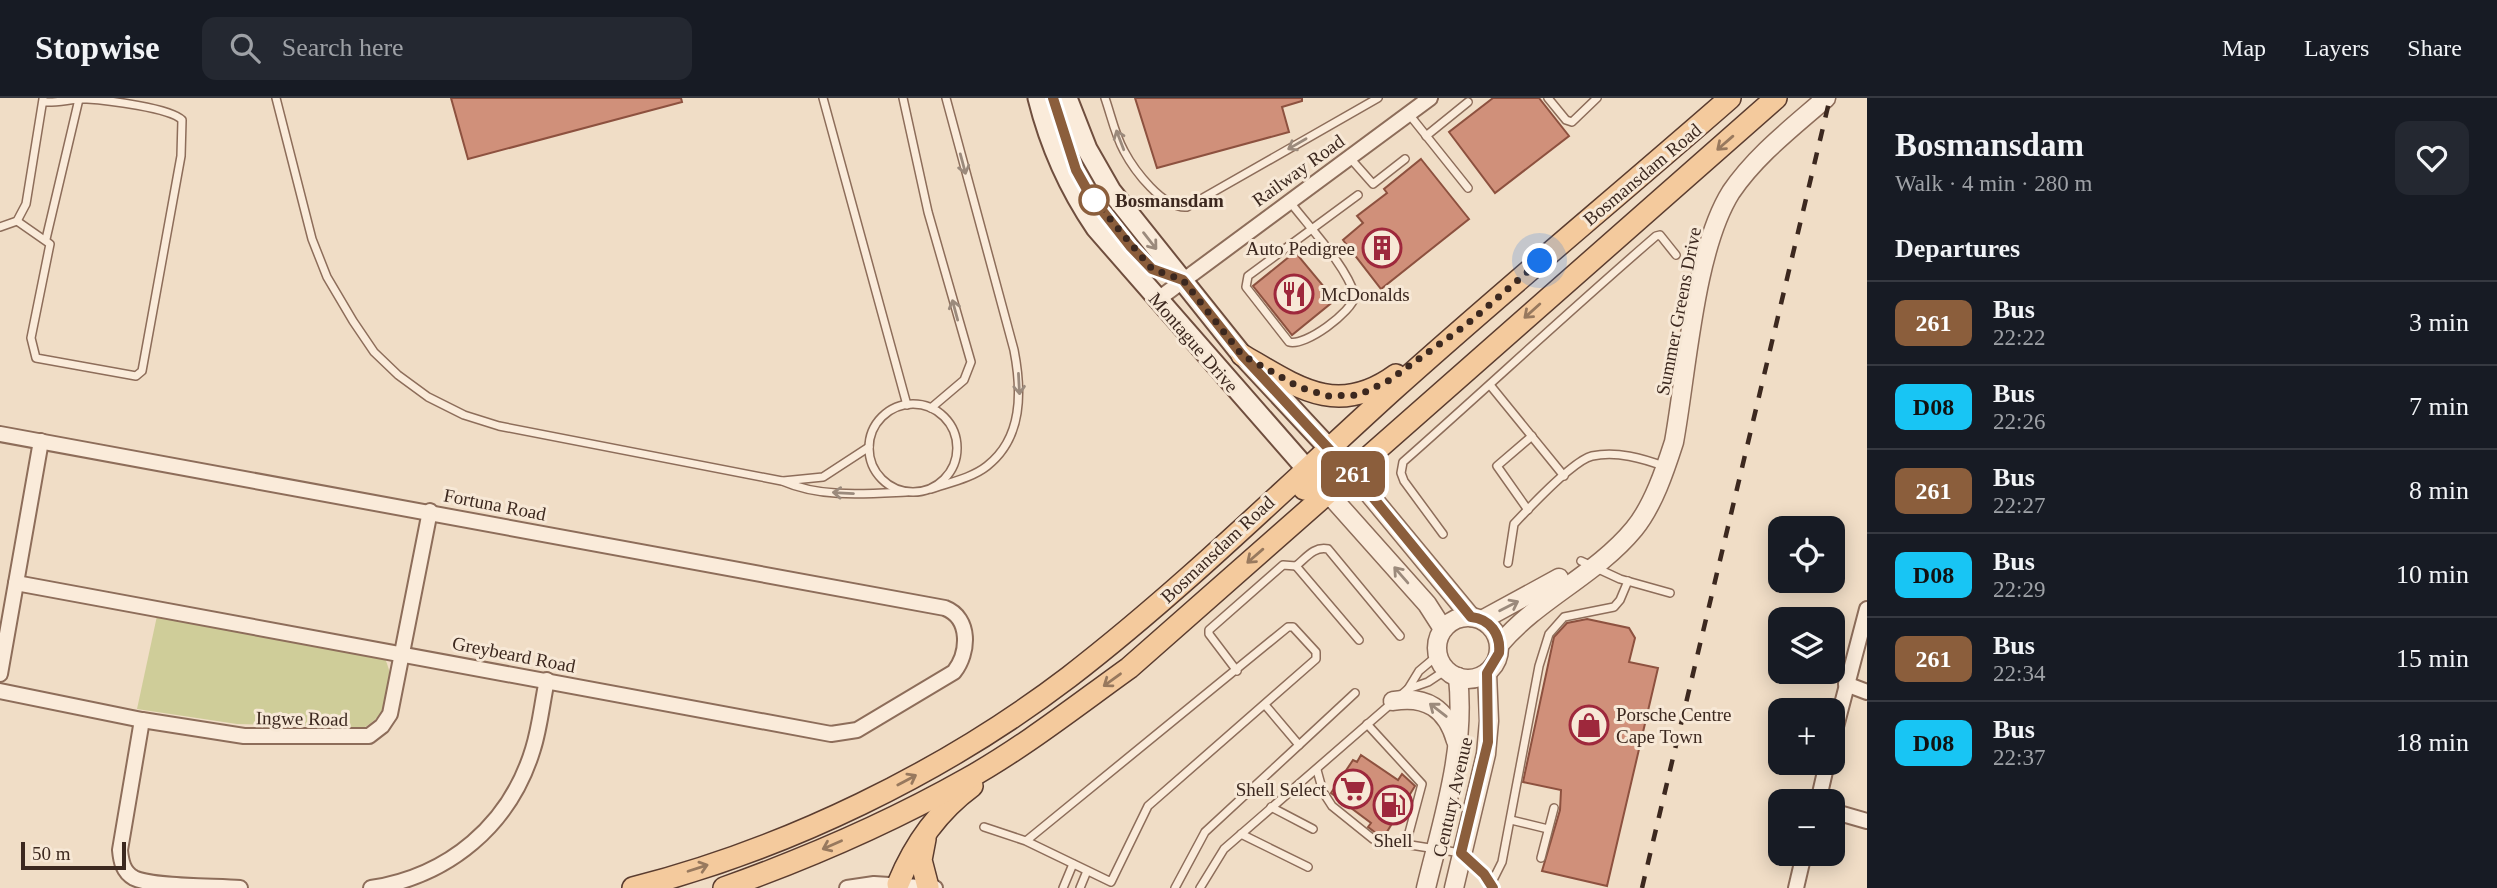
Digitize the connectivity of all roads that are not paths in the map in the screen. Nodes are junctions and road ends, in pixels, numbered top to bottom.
1 (276, 98) edge
2 (823, 98) edge
3 (903, 98) edge
4 (946, 98) edge
5 (1038, 98) edge
6 (1053, 98) edge
7 (1068, 98) edge
8 (1105, 98) edge
9 (1378, 98) edge
10 (1430, 98) edge
11 (1548, 98) edge
12 (1597, 98) edge
13 (1730, 98) edge
14 (1776, 98) edge
15 (1826, 98) edge
16 (79, 99) edge
17 (43, 100) edge
18 (1468, 102) dead end
19 (1408, 113) junction
20 (1426, 136) junction
21 (1349, 156) junction
22 (1405, 159) dead end
23 (1468, 188) dead end
24 (1358, 195) dead end
25 (1289, 200) junction
26 (17, 221) junction
27 (0, 227) edge
28 (1311, 229) junction
29 (46, 239) junction
30 (1675, 255) dead end
31 (1183, 280) junction
32 (1157, 300) junction
33 (1466, 325) junction
34 (1242, 355) junction
35 (1490, 385) junction
36 (907, 405) junction
37 (931, 408) junction
38 (0, 434) edge
39 (1532, 436) junction
40 (41, 441) junction
41 (869, 447) junction
42 (1329, 447) junction
43 (1666, 467) junction
44 (1351, 472) junction
45 (1564, 476) junction
46 (1316, 480) junction
47 (782, 481) junction
48 (930, 489) junction
49 (906, 492) junction
50 (1528, 510) junction
51 (430, 511) junction
52 (1443, 534) dead end
53 (1508, 562) dead end
54 (1587, 564) junction
55 (1296, 566) junction
56 (1628, 581) junction
57 (16, 583) junction
58 (1671, 593) dead end
59 (1867, 609) edge
60 (1476, 618) junction
61 (1443, 629) junction
62 (1400, 636) dead end
63 (965, 637) joint
64 (1359, 640) dead end
65 (1500, 644) junction
66 (400, 652) junction
67 (1447, 667) junction
68 (1237, 671) junction
69 (1487, 673) junction
70 (0, 674) edge
71 (547, 680) junction
72 (1846, 684) junction
73 (1408, 689) junction
74 (0, 691) edge
75 (1867, 692) edge
76 (1355, 693) dead end
77 (1843, 698) edge
78 (1393, 701) junction
79 (1266, 706) junction
80 (142, 720) junction
81 (1367, 724) junction
82 (1022, 744) junction
83 (1299, 745) junction
84 (1459, 751) junction
85 (1317, 770) junction
86 (1271, 807) junction
87 (1554, 808) dead end
88 (1845, 815) edge
89 (1511, 820) junction
90 (1867, 821) edge
91 (933, 825) junction
92 (984, 827) dead end
93 (1313, 829) dead end
94 (1548, 829) junction
95 (1241, 834) junction
96 (1026, 841) junction
97 (1406, 844) junction
98 (1436, 849) junction
99 (1461, 853) junction
100 (1541, 858) dead end
101 (1073, 864) junction
102 (1801, 866) edge
103 (1308, 867) dead end
104 (1087, 871) junction
105 (898, 884) junction
106 (1492, 886) edge
107 (928, 887) edge
108 (240, 888) edge
109 (371, 888) edge
110 (633, 888) edge
111 (724, 888) edge
112 (847, 888) edge
113 (935, 888) edge
114 (1063, 888) edge
115 (1080, 888) edge
116 (1175, 888) edge
117 (1200, 888) edge
118 (1426, 888) edge
119 (1454, 888) edge
120 (1796, 888) edge

1 - 47 lane
2 - 36 lane
37 -> 3 lane
4 -> 48 lane
5 - 32 main road, Montague Drive
6 - 31 lane
7 -> 31 main road, Montague Drive
9 -> 8 lane
10 - 19 street, Railway Road
11 - 12 lane
13 - 33 main road, Bosmansdam Road
14 -> 44 main road, Bosmansdam Road
15 - 43 street, Summer Greens Drive
16 - 17 lane
16 - 29 lane
16 - 29 lane
17 - 26 lane
18 - 20 lane
19 - 20 lane
19 - 21 street, Railway Road
20 - 23 lane
21 - 22 lane
21 - 25 street, Railway Road
24 - 28 lane
25 - 28 lane
25 - 31 street, Railway Road
26 - 27 lane
26 - 29 lane
28 - 28 lane
30 - 35 lane
31 - 32 street, Railway Road
31 - 34 main road, Montague Drive
32 - 46 main road, Montague Drive
33 - 34 main road
33 - 42 main road, Bosmansdam Road
34 - 42 main road, Montague Drive
35 - 39 lane
35 - 52 lane
36 - 37 lane
36 - 41 lane
37 - 48 lane
38 - 40 street, Fortuna Road
39 - 45 lane
39 - 50 lane
40 - 51 street, Fortuna Road
40 - 57 street
41 - 47 lane
41 - 49 lane
42 - 44 main road, Montague Drive
42 - 46 main road, Bosmansdam Road
43 - 45 lane
43 - 54 street, Summer Greens Drive
44 - 46 main road
44 - 60 street
45 - 50 lane
61 -> 46 street
46 -> 82 main road, Bosmansdam Road
110 -> 46 main road, Bosmansdam Road
49 -> 47 lane
48 - 49 lane
50 - 53 lane
51 - 63 street, Fortuna Road
51 - 66 street, Ingwe Road
54 - 56 lane
60 -> 54 street, Summer Greens Drive
54 - 65 street, Summer Greens Drive
55 - 62 lane
55 - 64 lane
55 - 68 lane
56 - 58 lane
56 - 89 lane
57 - 66 street, Greybeard Road
57 - 70 street
59 - 72 street
60 - 61 street
60 - 65 street
61 - 67 street
63 - 71 street, Greybeard Road
65 - 69 street
66 - 71 street, Greybeard Road
66 - 80 street, Ingwe Road
67 - 69 street
67 - 73 lane
67 - 73 lane
67 - 84 street, Century Avenue
68 - 79 lane
68 - 96 lane
69 - 99 street, Century Avenue
71 - 109 street
72 - 75 street
72 - 77 street
73 - 78 lane
74 - 80 street, Ingwe Road
76 - 83 lane
78 - 81 lane
84 -> 78 street
79 - 83 lane
79 - 104 lane
80 - 108 street
81 - 85 lane
81 - 97 lane
82 - 91 main road
82 -> 111 main road, Bosmansdam Road
83 - 116 lane
84 - 98 street, Century Avenue
85 - 86 lane
85 - 97 lane
86 - 93 lane
86 - 95 lane
87 - 94 lane
88 - 90 street
89 - 94 lane
89 - 106 lane
91 - 105 main road
91 - 107 main road
92 - 96 lane
94 - 100 lane
95 - 103 lane
95 - 117 lane
96 - 101 lane
97 - 98 lane
98 - 99 lane
98 - 118 street, Century Avenue
99 - 106 lane
99 - 119 street, Century Avenue
101 - 104 lane
101 - 114 lane
102 - 120 street
104 - 115 lane
105 - 107 street
105 - 112 street
107 - 113 street

